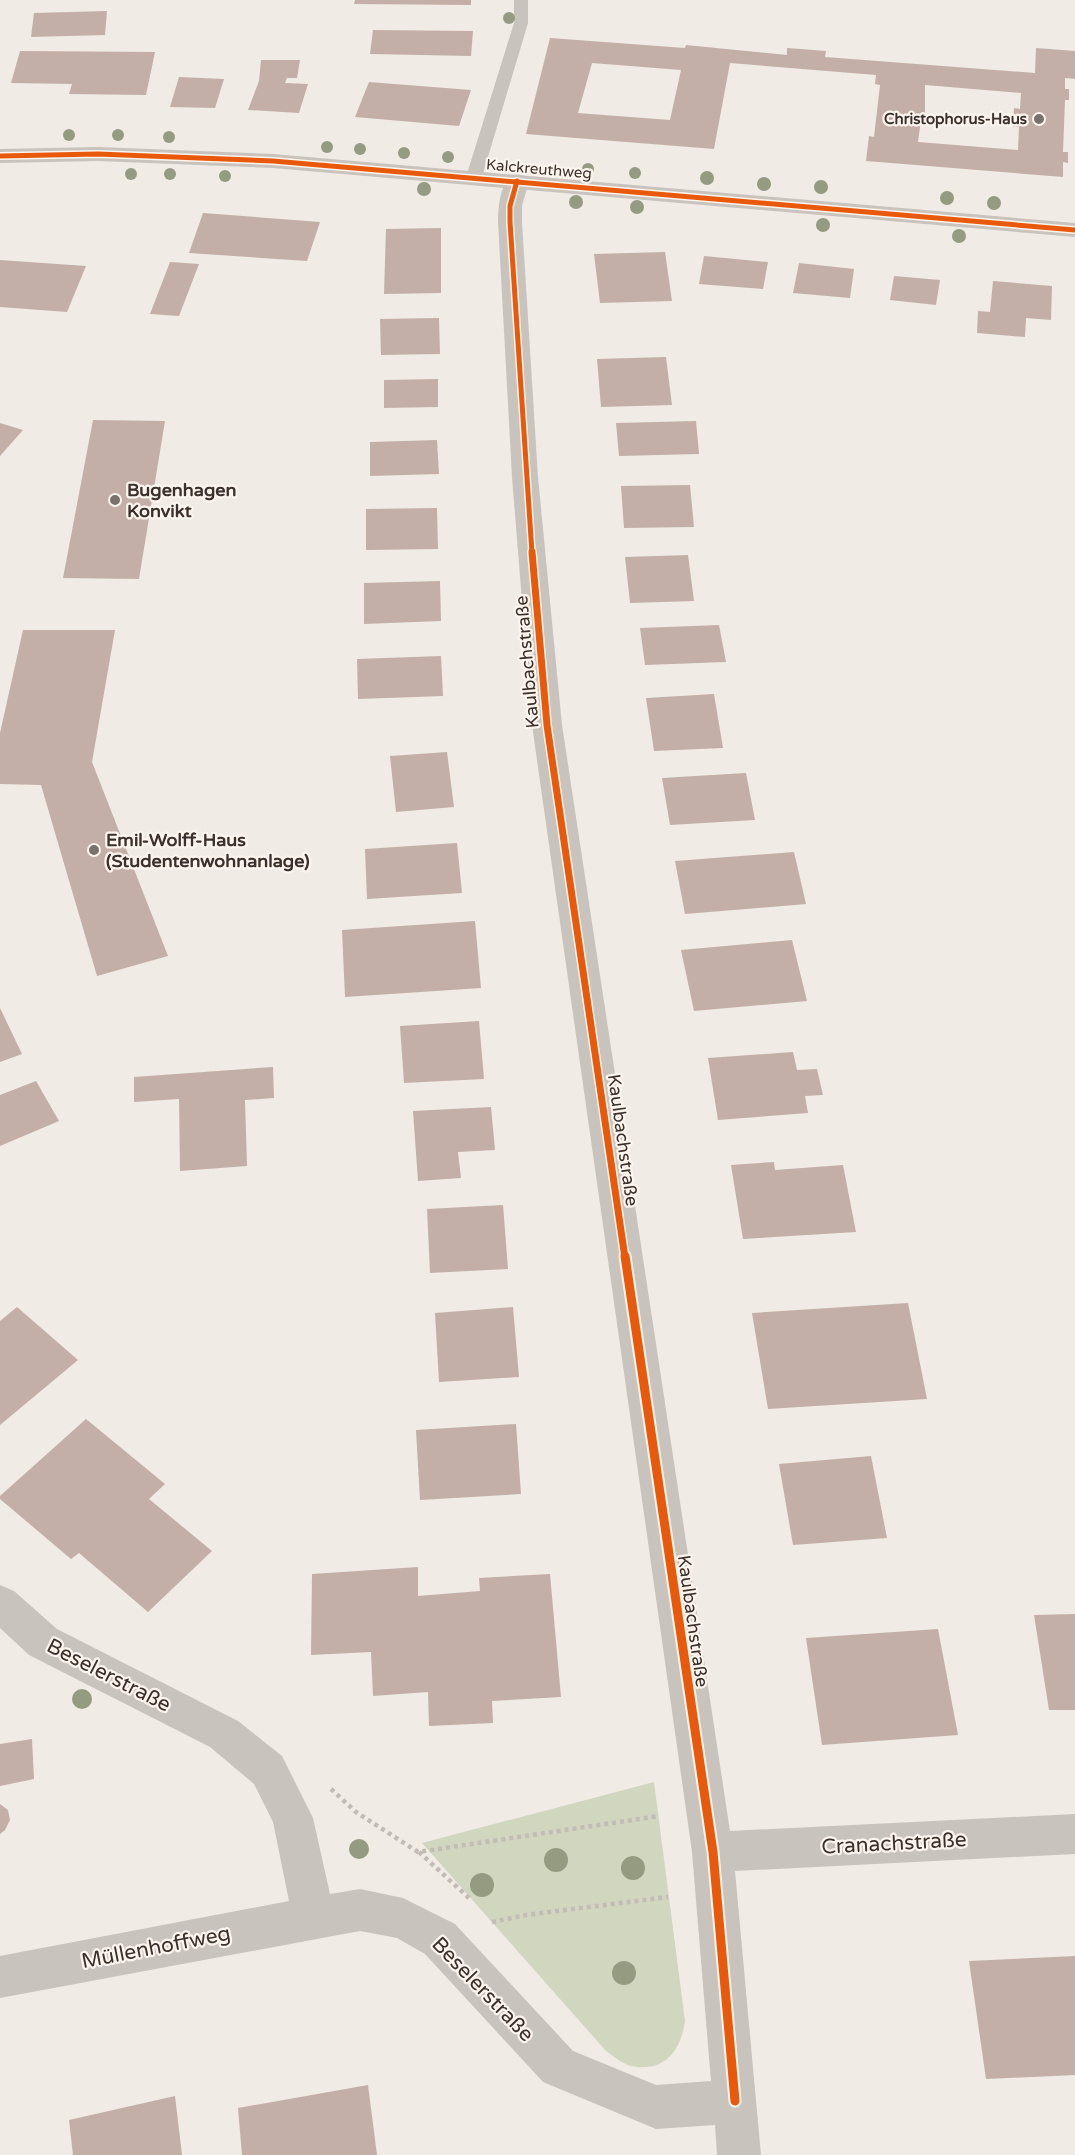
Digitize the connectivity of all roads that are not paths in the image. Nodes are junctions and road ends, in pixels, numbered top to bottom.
1 (521, 0) edge
2 (0, 156) edge
3 (474, 177) junction
4 (517, 181) junction
5 (1075, 230) edge
6 (0, 1603) edge
7 (1075, 1834) edge
8 (715, 1871) junction
9 (312, 1917) junction
10 (0, 1977) edge
11 (735, 2101) junction
12 (739, 2155) edge

1 - 3 lane
2 - 3 street, Kalckreuthweg
3 - 4 street, Kalckreuthweg
4 - 5 street, Kalckreuthweg
4 - 8 street, Kaulbachstraße
6 - 9 street, Beselerstraße
7 - 8 street, Cranachstraße
8 - 11 street, Kaulbachstraße
9 - 10 street, Müllenhoffweg
9 - 11 street, Beselerstraße
11 - 12 street

